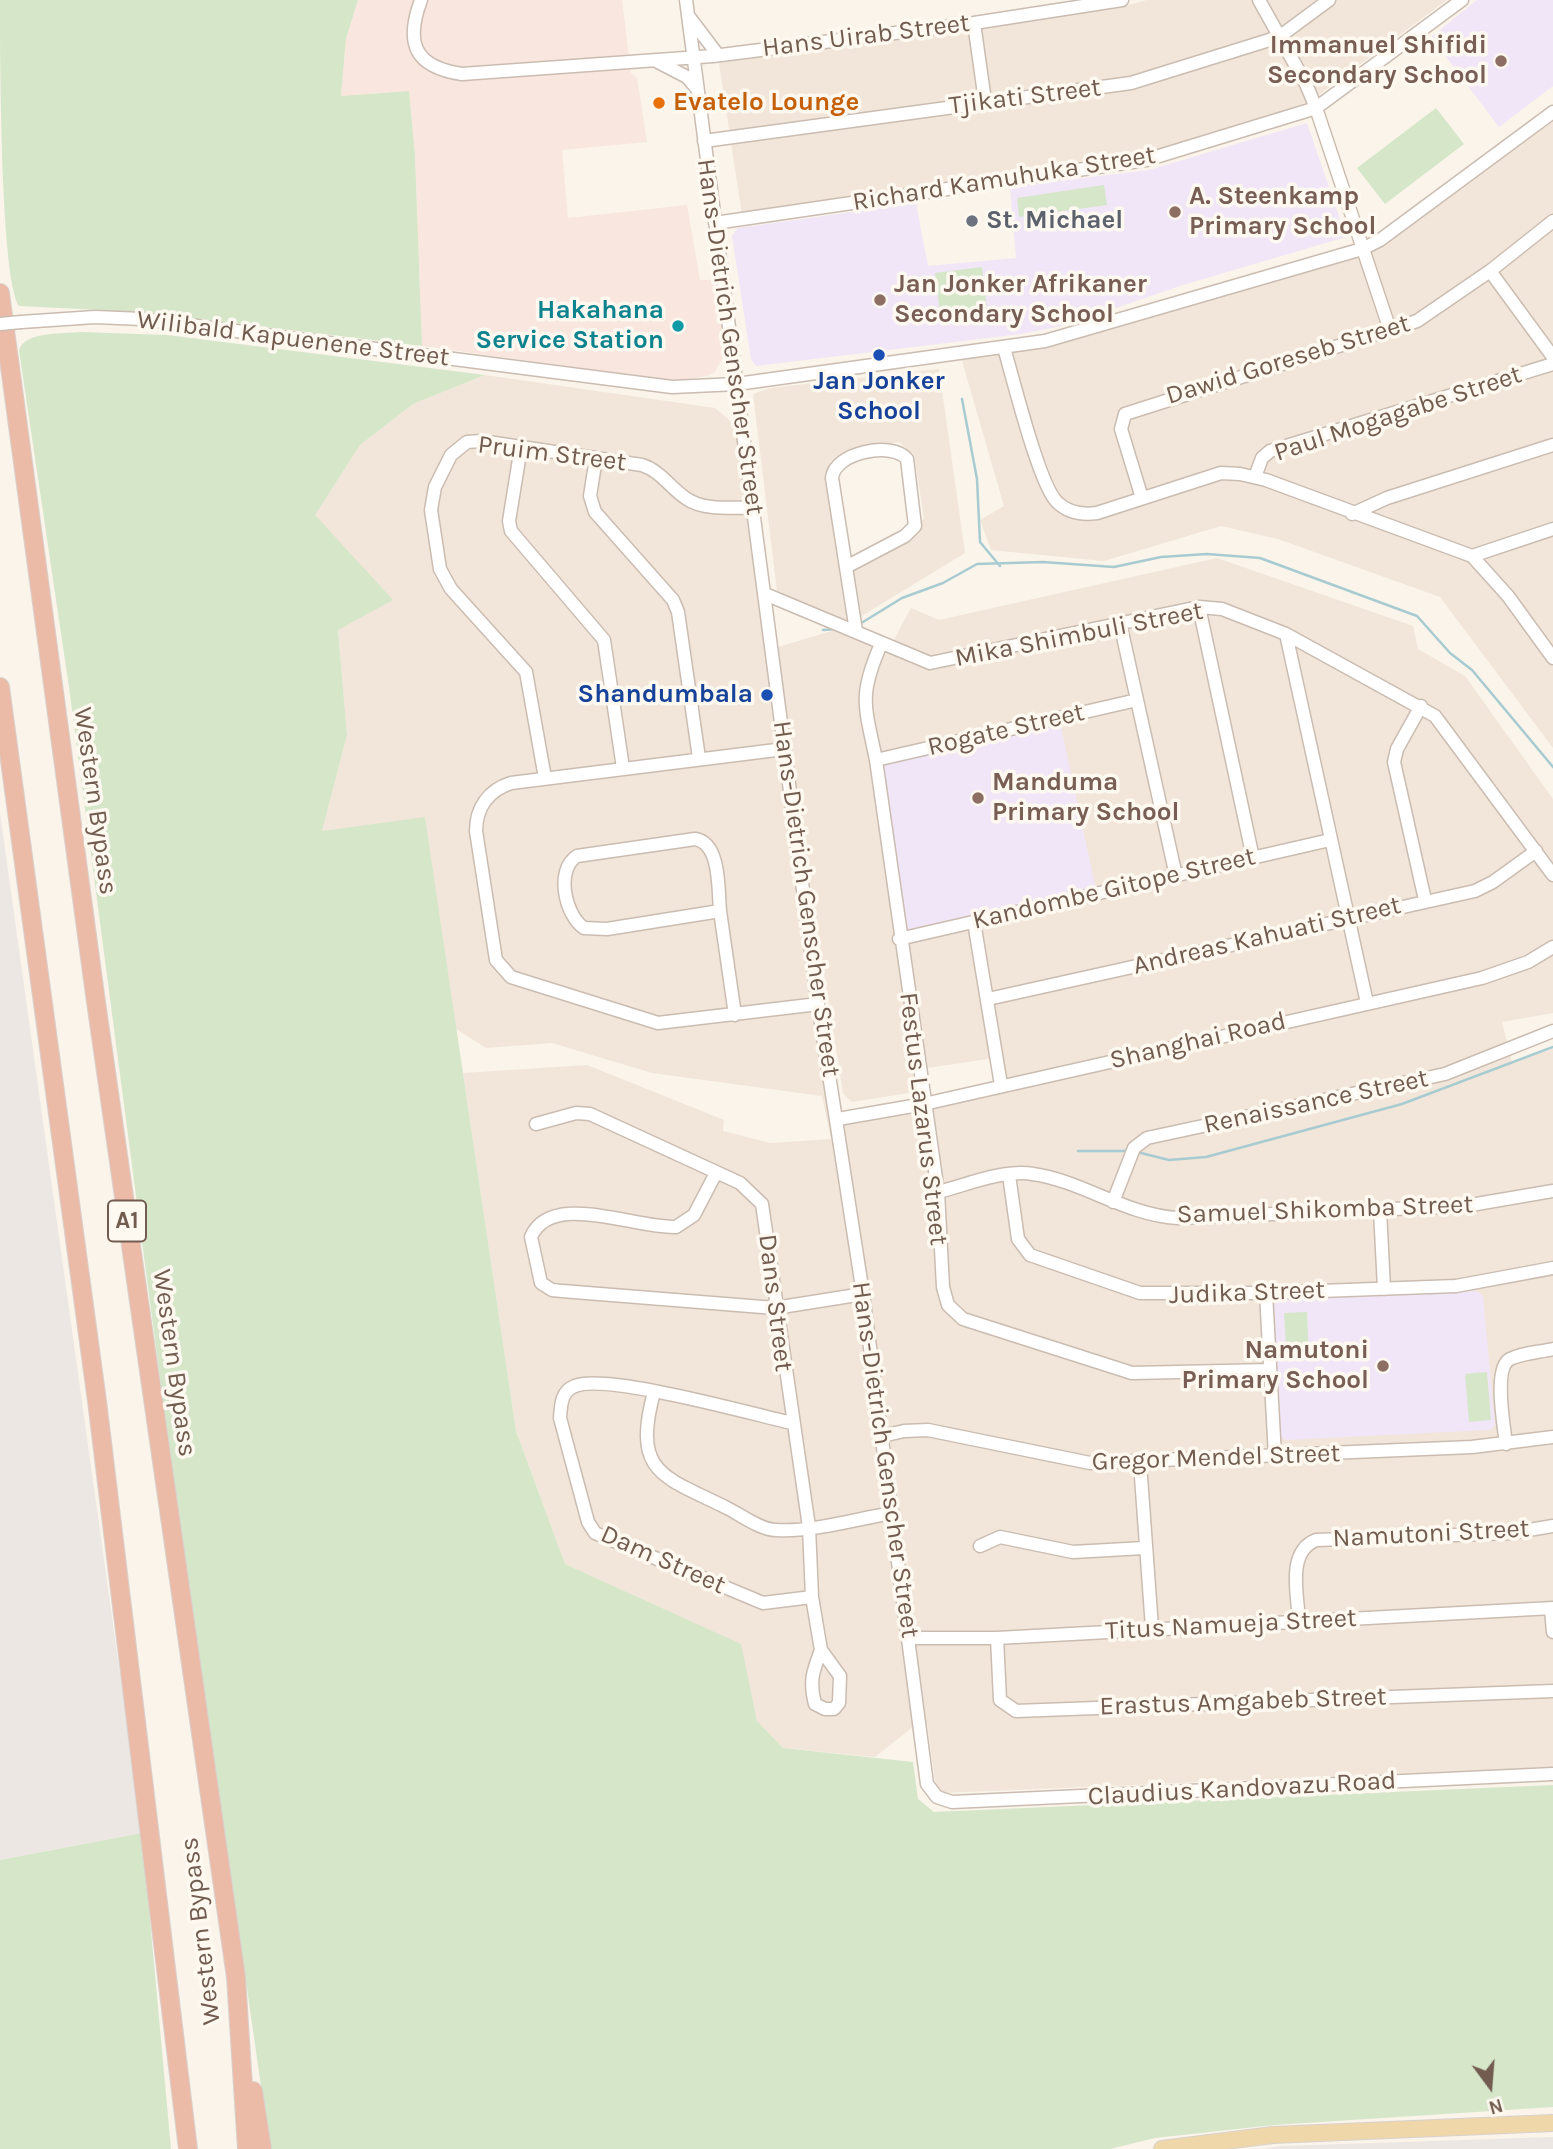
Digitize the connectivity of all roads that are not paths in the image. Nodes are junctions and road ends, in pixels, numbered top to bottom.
1 (421, 0) edge
2 (686, 0) edge
3 (1122, 0) edge
4 (1259, 0) edge
5 (1329, 0) edge
6 (1462, 0) edge
7 (688, 15) junction
8 (974, 23) junction
9 (1279, 37) junction
10 (718, 55) junction
11 (694, 58) junction
12 (656, 61) junction
13 (698, 90) junction
14 (985, 101) junction
15 (1317, 108) junction
16 (1553, 112) edge
17 (704, 141) junction
18 (1553, 221) edge
19 (715, 223) junction
20 (1362, 249) junction
21 (1490, 271) junction
22 (0, 293) edge
23 (0, 324) edge
24 (1390, 330) junction
25 (1004, 348) junction
26 (1553, 357) edge
27 (1553, 364) edge
28 (737, 384) junction
29 (1553, 446) edge
30 (521, 447) junction
31 (596, 458) junction
32 (1255, 477) junction
33 (1142, 498) junction
34 (754, 508) junction
35 (1352, 514) junction
36 (1553, 529) edge
37 (1472, 556) junction
38 (846, 567) junction
39 (765, 594) junction
40 (1199, 607) junction
41 (1120, 623) junction
42 (856, 631) junction
43 (1286, 634) junction
44 (881, 644) junction
45 (1553, 658) edge
46 (0, 687) edge
47 (1137, 700) junction
48 (1421, 706) junction
49 (784, 749) junction
50 (699, 758) junction
51 (876, 760) junction
52 (623, 768) junction
53 (545, 778) junction
54 (1330, 840) junction
55 (1536, 851) junction
56 (1253, 858) junction
57 (1553, 875) edge
58 (1175, 876) junction
59 (1425, 900) junction
60 (720, 911) junction
61 (1348, 919) junction
62 (974, 922) junction
63 (899, 939) junction
64 (1553, 947) edge
65 (988, 999) junction
66 (1367, 1003) junction
67 (818, 1004) junction
68 (735, 1015) junction
69 (1553, 1031) edge
70 (1001, 1084) junction
71 (924, 1104) junction
72 (838, 1119) junction
73 (536, 1124) dead end
74 (716, 1173) junction
75 (1009, 1175) junction
76 (1553, 1191) edge
77 (938, 1192) junction
78 (1113, 1202) junction
79 (1380, 1210) junction
80 (1553, 1268) edge
81 (1384, 1289) junction
82 (1266, 1293) junction
83 (863, 1294) junction
84 (775, 1308) junction
85 (1553, 1349) edge
86 (1270, 1370) junction
87 (654, 1392) junction
88 (792, 1423) junction
89 (882, 1436) junction
90 (1553, 1437) edge
91 (1506, 1444) junction
92 (1275, 1455) junction
93 (1140, 1464) junction
94 (893, 1513) junction
95 (1553, 1526) edge
96 (809, 1527) junction
97 (980, 1546) dead end
98 (1144, 1548) junction
99 (812, 1597) junction
100 (1552, 1608) edge
101 (1299, 1621) junction
102 (1152, 1628) junction
103 (1553, 1632) edge
104 (909, 1638) junction
105 (997, 1638) junction
106 (821, 1650) dead end
107 (1553, 1691) edge
108 (1553, 1774) edge
109 (934, 1795) joint
110 (236, 1977) junction
111 (1553, 2123) edge
112 (188, 2149) edge
113 (247, 2149) edge
114 (262, 2149) edge
115 (1163, 2149) edge

1 - 12 street, Hans Uirab Street
2 - 7 street, Hans-Dietrich Genscher Street
3 - 8 street, Hans Uirab Street
4 - 9 street
5 - 9 street, Tjikati Street
6 - 15 street, Richard Kamuhuka Street
7 - 10 street
7 - 11 street, Hans-Dietrich Genscher Street
8 - 10 street, Hans Uirab Street
8 - 14 street
9 - 14 street, Tjikati Street
9 - 15 street
10 - 11 street, Hans Uirab Street
11 - 12 street, Hans Uirab Street
11 - 13 street, Hans-Dietrich Genscher Street
12 - 13 street
13 - 17 street, Hans-Dietrich Genscher Street
14 - 17 street, Tjikati Street
15 - 19 street, Richard Kamuhuka Street
15 - 20 street
16 - 20 street, Wilibald Kapuenene Street
17 - 19 street, Hans-Dietrich Genscher Street
18 - 21 street, Dawid Goreseb Street
19 - 28 street, Hans-Dietrich Genscher Street
20 - 24 street
20 - 25 street, Wilibald Kapuenene Street
21 - 24 street, Dawid Goreseb Street
21 - 26 street
22 - 110 highway, Western Bypass / A1
23 - 28 street, Wilibald Kapuenene Street, bridge
24 - 33 street, Dawid Goreseb Street
25 - 28 street, Wilibald Kapuenene Street
25 - 33 street
27 - 32 street, Paul Mogagabe Street
28 - 34 street, Hans-Dietrich Genscher Street
29 - 35 street
30 - 31 street, Pruim Street
30 - 52 street
30 - 53 street, Pruim Street
31 - 34 street, Pruim Street
31 - 50 street
32 - 33 street
32 - 35 street
34 - 39 street, Hans-Dietrich Genscher Street
35 - 37 street
36 - 37 street
37 - 45 street
38 - 38 street
38 - 42 street
39 - 42 street, Mika Shimbuli Street
39 - 49 street, Hans-Dietrich Genscher Street
40 - 41 street, Mika Shimbuli Street
40 - 43 street, Mika Shimbuli Street
40 - 56 street
41 - 44 street, Mika Shimbuli Street
41 - 47 street
42 - 44 street, Mika Shimbuli Street
43 - 48 street, Mika Shimbuli Street
43 - 54 street
44 - 51 street, Festus Lazarus Street
46 - 112 highway, Western Bypass / A1
47 - 51 street, Rogate Street
47 - 58 street
48 - 55 street, Mika Shimbuli Street
48 - 59 street
49 - 50 street
49 - 67 street, Hans-Dietrich Genscher Street
50 - 52 street
51 - 63 street, Festus Lazarus Street
52 - 53 street
53 - 68 street
54 - 56 street, Kandombe Gitope Street
54 - 61 street
55 - 57 street, Mika Shimbuli Street
55 - 59 street, Andreas Kahuati Street
56 - 58 street, Kandombe Gitope Street
58 - 62 street, Kandombe Gitope Street
59 - 61 street, Andreas Kahuati Street
60 - 60 street
60 - 68 street
61 - 65 street, Andreas Kahuati Street
61 - 66 street
62 - 63 street, Kandombe Gitope Street
62 - 65 street
63 - 71 street, Festus Lazarus Street
64 - 66 street, Shanghai Road
65 - 70 street
66 - 70 street, Shanghai Road
67 - 68 street
67 - 72 street, Hans-Dietrich Genscher Street
69 - 78 street, Renaissance Street
70 - 71 street, Shanghai Road
71 - 72 street, Shanghai Road
71 - 77 street, Festus Lazarus Street
72 - 83 street, Hans-Dietrich Genscher Street
73 - 74 street, Dans Street
74 - 84 street, Dans Street
74 - 84 street
75 - 77 street, Samuel Shikomba Street
75 - 78 street, Samuel Shikomba Street
75 - 82 street, Judika Street
76 - 79 street, Samuel Shikomba Street
77 - 86 street, Festus Lazarus Street
78 - 79 street, Samuel Shikomba Street
79 - 81 street
80 - 81 street, Judika Street
81 - 82 street, Judika Street
82 - 86 street
83 - 84 street
83 - 89 street, Hans-Dietrich Genscher Street
84 - 88 street, Dans Street
85 - 91 street
86 - 92 street
87 - 88 street, Dam Street
87 - 96 street
87 - 99 street, Dam Street
88 - 96 street, Dans Street
89 - 93 street, Gregor Mendel Street
89 - 94 street, Hans-Dietrich Genscher Street
90 - 91 street, Gregor Mendel Street
91 - 92 street, Gregor Mendel Street
92 - 93 street, Gregor Mendel Street
93 - 98 street
94 - 96 street
94 - 104 street, Hans-Dietrich Genscher Street
95 - 101 street, Namutoni Street
96 - 99 street, Dans Street
97 - 98 street
98 - 102 street
99 - 106 street, Dans Street
100 - 101 street, Titus Namueja Street
100 - 103 street
101 - 102 street, Titus Namueja Street
102 - 105 street, Titus Namueja Street
104 - 105 street, Titus Namueja Street
104 - 109 street, Hans-Dietrich Genscher Street
105 - 107 street, Erastus Amgabeb Street
108 - 109 street, Claudius Kandovazu Road
110 - 113 highway, Western Bypass / A1
110 - 114 highway
111 - 115 main road

